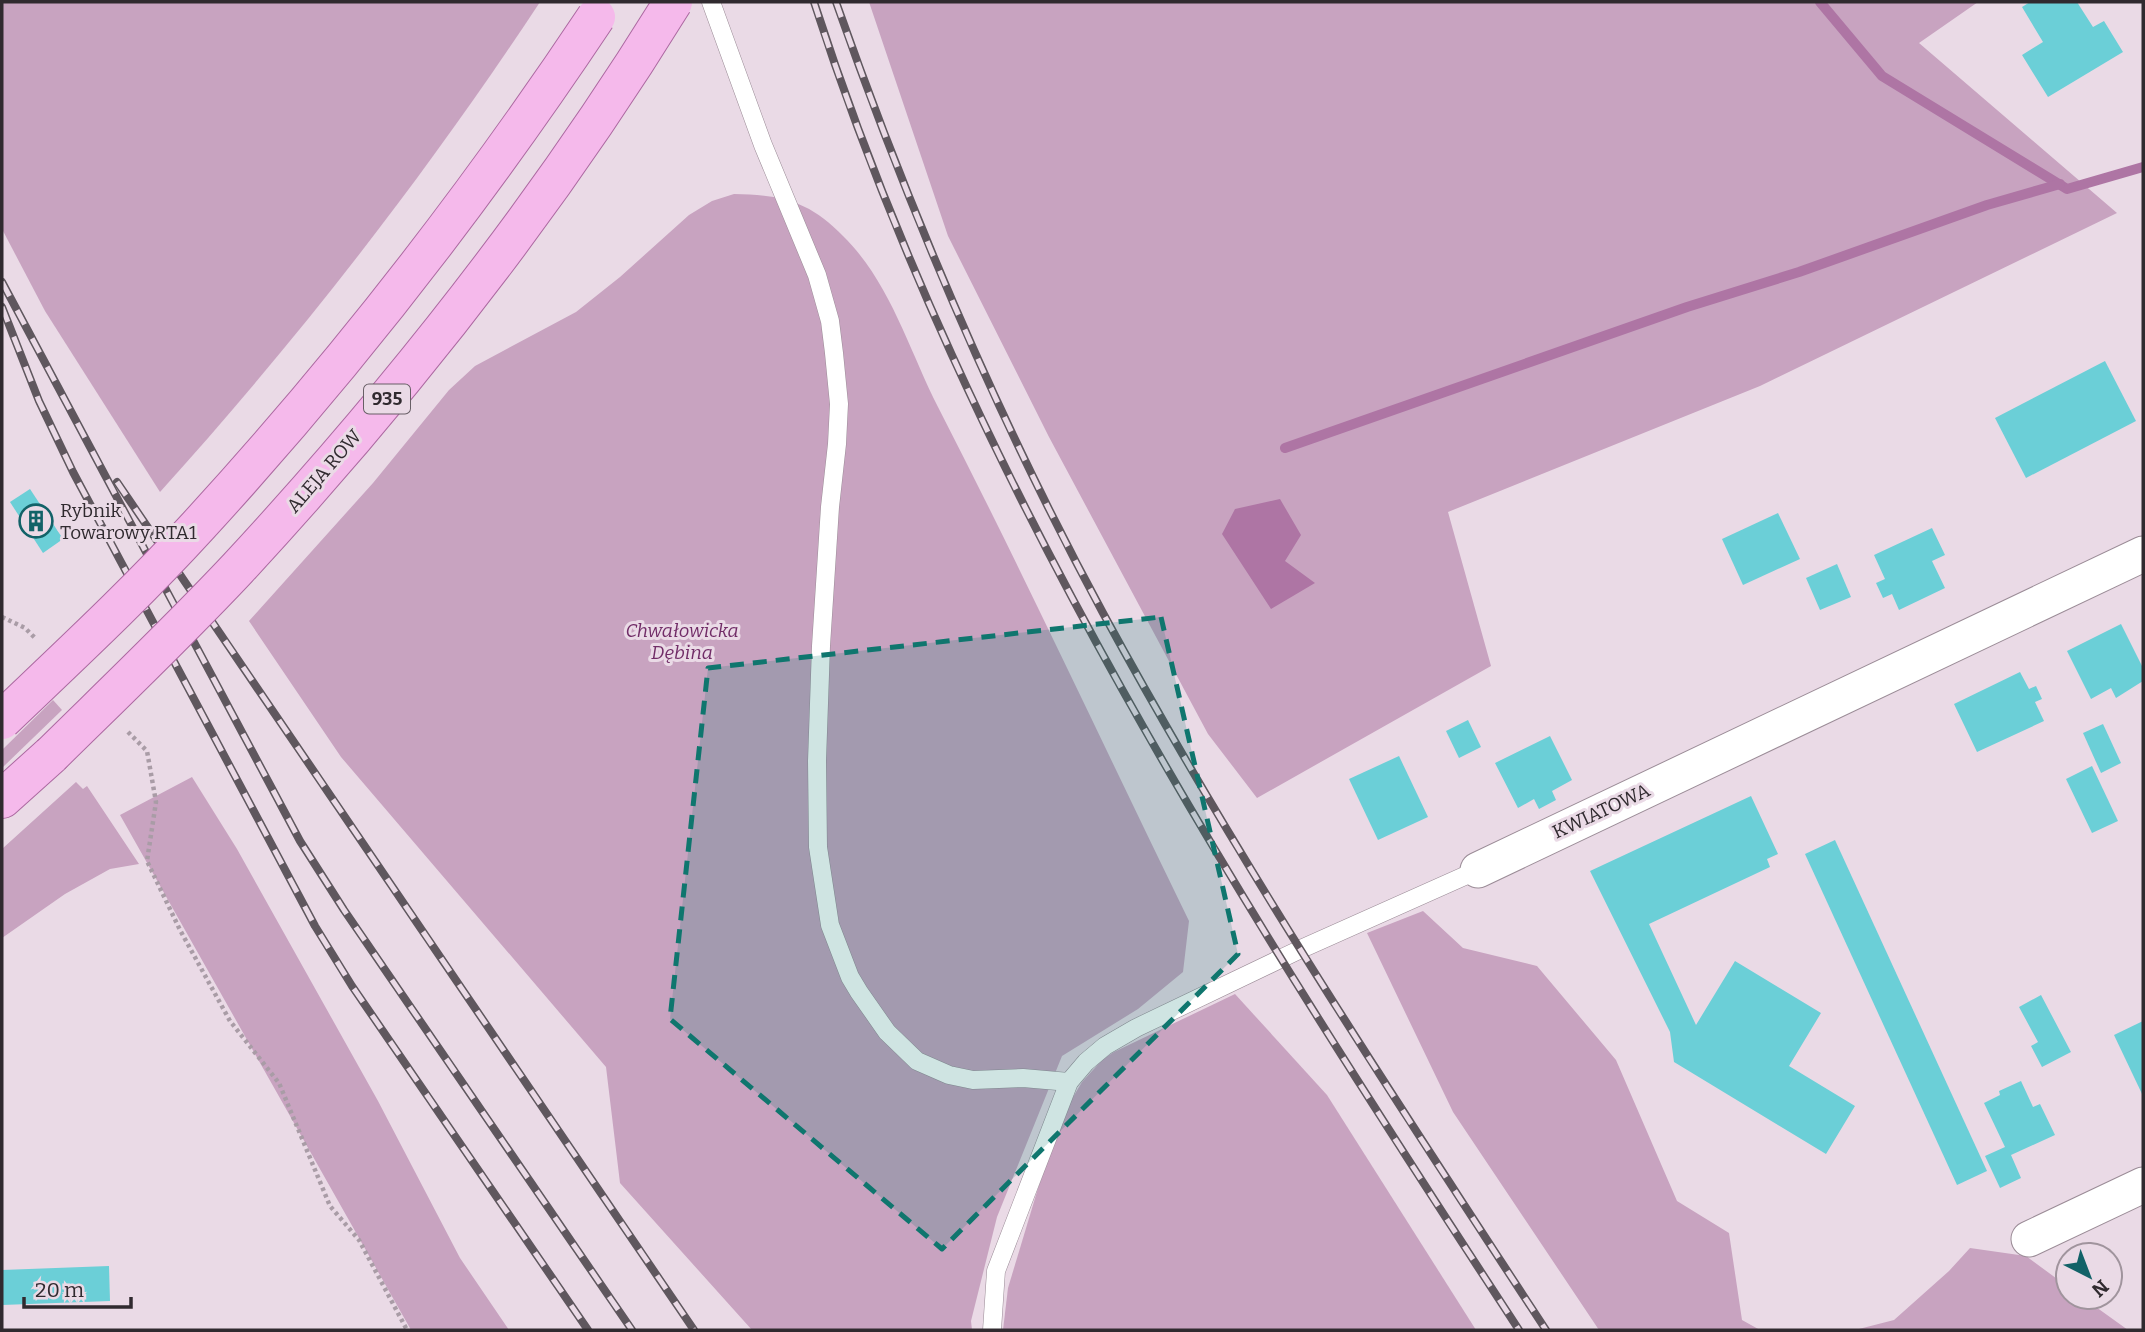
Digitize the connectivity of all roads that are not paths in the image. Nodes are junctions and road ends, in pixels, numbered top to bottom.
1 (605, 2) edge
2 (673, 2) edge
3 (711, 2) edge
4 (2143, 554) edge
5 (2, 720) edge
6 (2, 799) edge
7 (1478, 870) joint
8 (1069, 1082) junction
9 (2143, 1185) edge
10 (2029, 1239) dead end
11 (992, 1330) edge

1 - 5 main road, bridge
2 - 6 main road, ALEJA ROW / 935, bridge
3 - 8 lane
4 - 7 street, KWIATOWA
7 - 8 lane, KWIATOWA
8 - 11 lane
9 - 10 street

